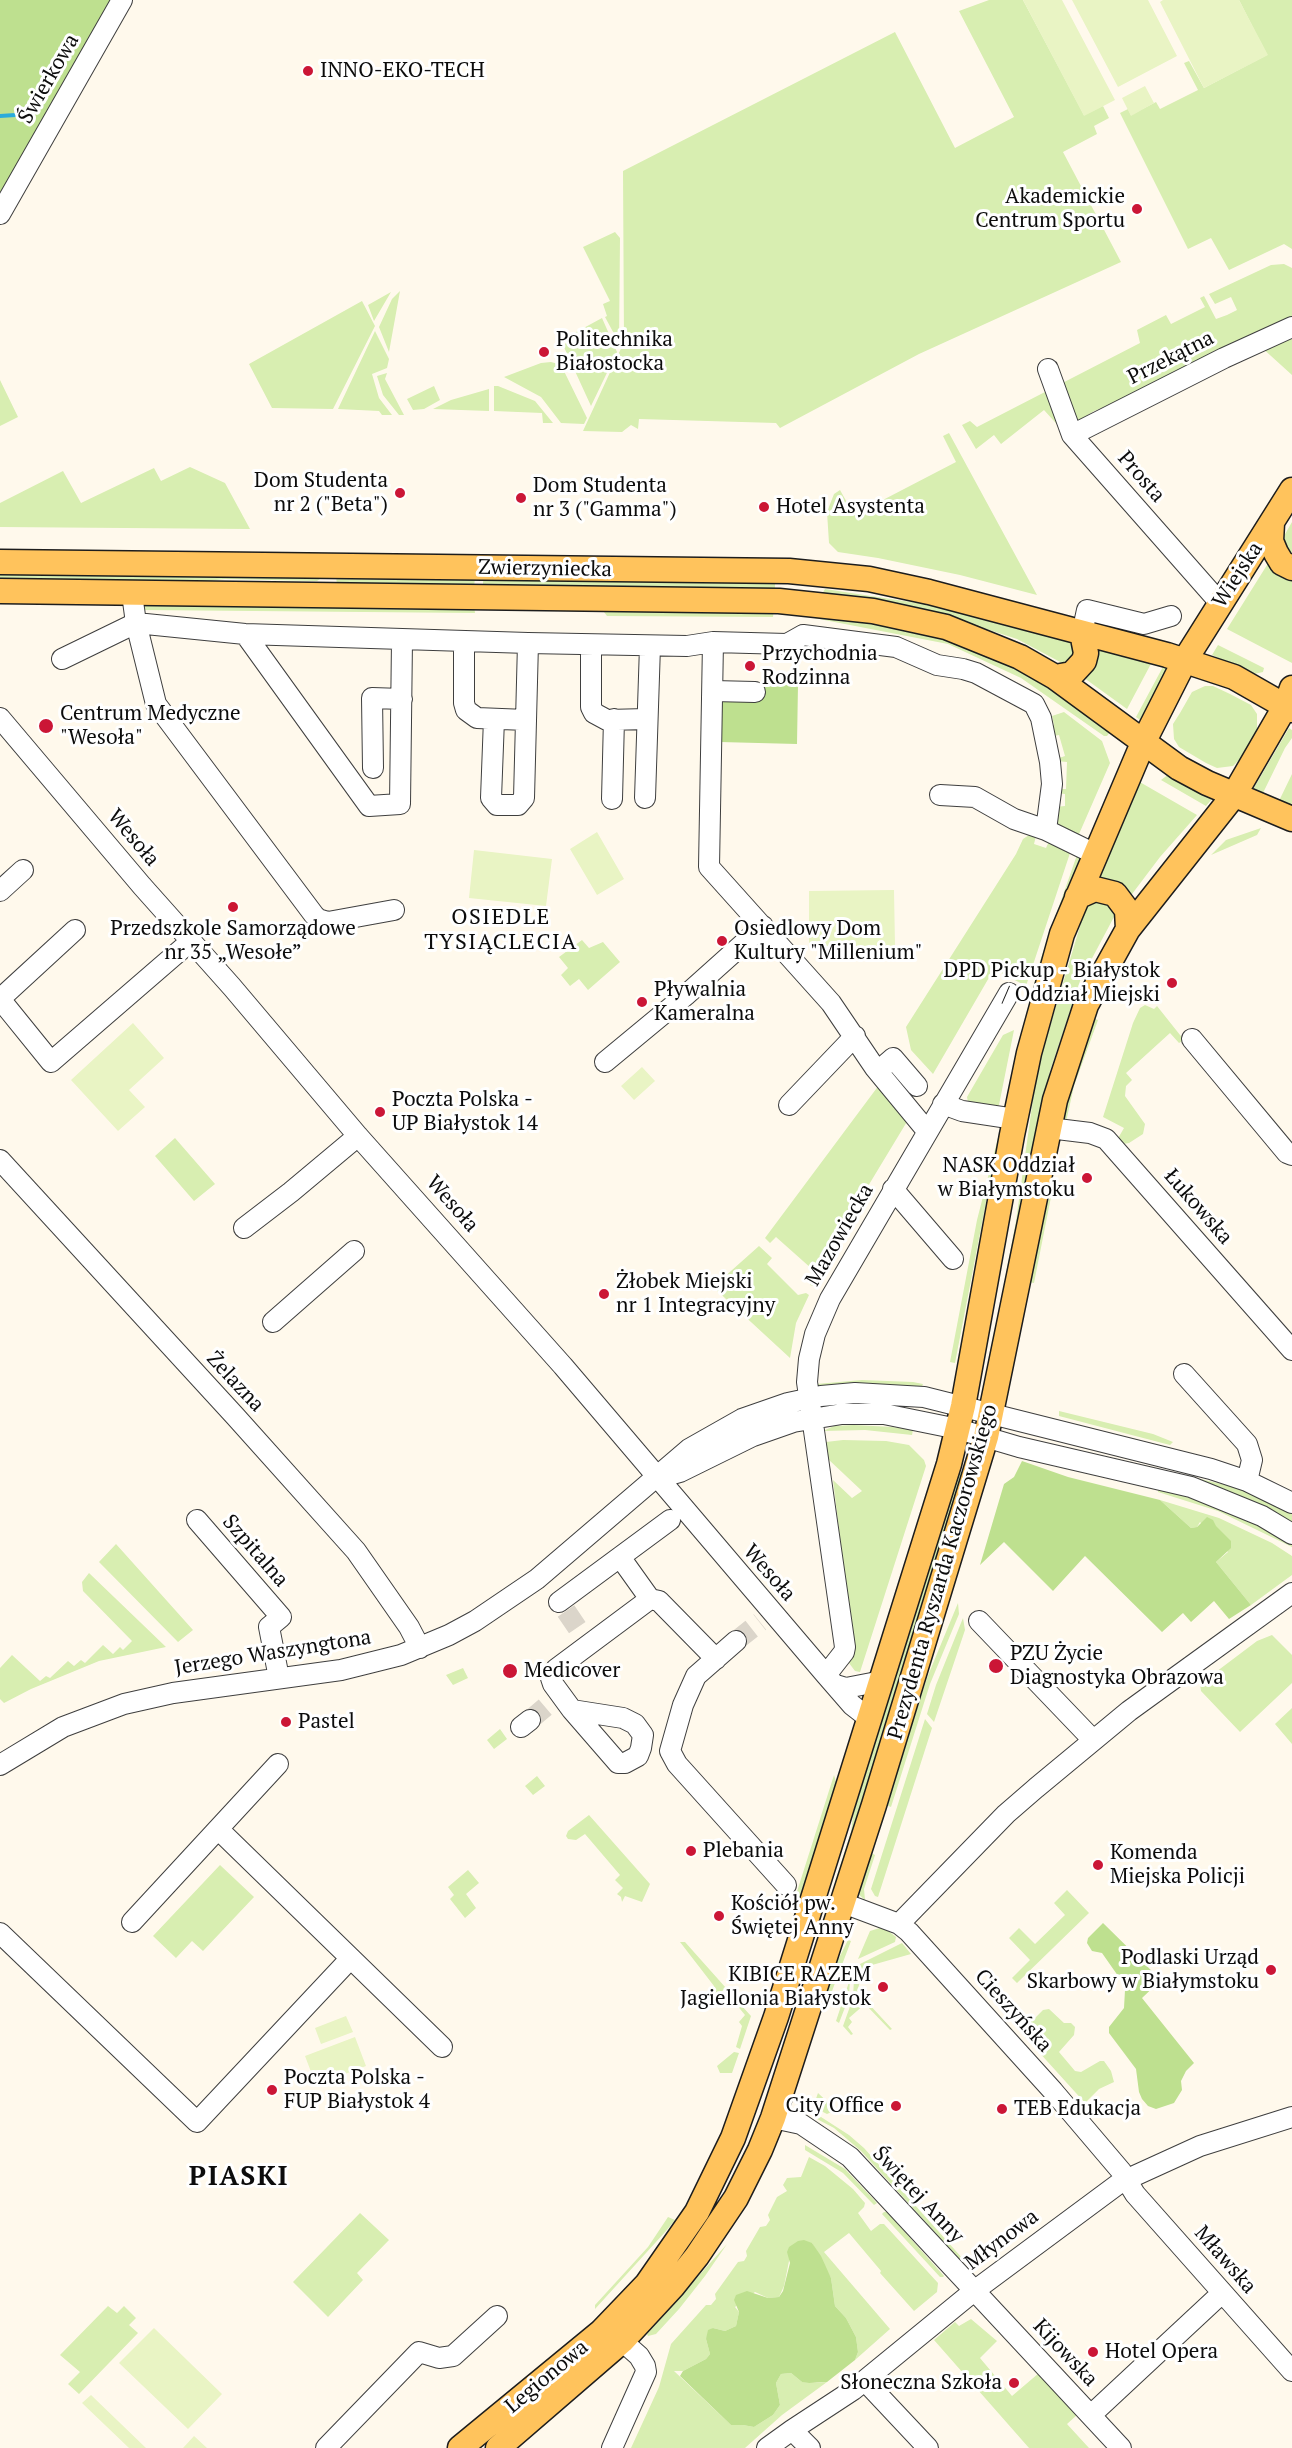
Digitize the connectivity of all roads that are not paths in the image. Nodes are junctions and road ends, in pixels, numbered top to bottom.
1 (122, 0) edge
2 (0, 214) edge
3 (1292, 327) edge
4 (1048, 369) dead end
5 (1072, 435) junction
6 (1292, 490) edge
7 (1272, 524) junction
8 (0, 562) edge
9 (308, 565) junction
10 (1292, 568) edge
11 (840, 576) junction
12 (0, 591) edge
13 (132, 594) junction
14 (304, 595) junction
15 (807, 603) junction
16 (1220, 603) junction
17 (1171, 616) dead end
18 (136, 623) junction
19 (1082, 633) junction
20 (245, 634) junction
21 (803, 635) junction
22 (402, 640) junction
23 (464, 642) junction
24 (713, 642) junction
25 (528, 644) junction
26 (591, 645) junction
27 (650, 645) junction
28 (62, 659) dead end
29 (1185, 660) junction
30 (1055, 677) junction
31 (713, 691) junction
32 (755, 692) dead end
33 (402, 699) junction
34 (1290, 701) edge
35 (0, 718) edge
36 (494, 718) junction
37 (614, 719) junction
38 (647, 719) junction
39 (526, 720) junction
40 (1143, 743) junction
41 (373, 768) dead end
42 (940, 795) dead end
43 (1234, 795) junction
44 (645, 798) dead end
45 (612, 799) dead end
46 (1292, 819) edge
47 (1046, 830) junction
48 (1095, 854) junction
49 (23, 870) dead end
50 (0, 891) edge
51 (1077, 897) junction
52 (394, 910) dead end
53 (763, 926) junction
54 (1128, 929) junction
55 (75, 930) dead end
56 (191, 941) junction
57 (1009, 993) dead end
58 (0, 999) edge
59 (855, 1036) junction
60 (1192, 1040) dead end
61 (606, 1062) dead end
62 (878, 1071) junction
63 (917, 1086) dead end
64 (943, 1104) junction
65 (789, 1105) dead end
66 (1015, 1119) junction
67 (1050, 1128) junction
68 (927, 1131) junction
69 (358, 1136) junction
70 (1292, 1155) edge
71 (0, 1160) edge
72 (893, 1189) junction
73 (244, 1228) dead end
74 (354, 1251) dead end
75 (953, 1259) dead end
76 (273, 1322) dead end
77 (1292, 1350) edge
78 (1184, 1374) dead end
79 (809, 1398) junction
80 (963, 1406) junction
81 (813, 1418) junction
82 (989, 1425) junction
83 (958, 1429) junction
84 (1103, 1441) junction
85 (1094, 1463) junction
86 (656, 1479) junction
87 (1247, 1480) junction
88 (1292, 1503) edge
89 (197, 1520) dead end
90 (670, 1520) dead end
91 (1292, 1534) edge
92 (620, 1557) junction
93 (537, 1579) junction
94 (1292, 1593) edge
95 (651, 1599) junction
96 (980, 1621) dead end
97 (736, 1641) tunnel mouth
98 (420, 1648) junction
99 (715, 1665) junction
100 (279, 1678) junction
101 (831, 1680) junction
102 (882, 1681) junction
103 (561, 1703) junction
104 (870, 1719) junction
105 (1093, 1740) junction
106 (278, 1764) dead end
107 (0, 1765) edge
108 (218, 1829) junction
109 (819, 1880) junction
110 (786, 1885) dead end
111 (843, 1903) junction
112 (132, 1922) dead end
113 (899, 1924) junction
114 (0, 1933) edge
115 (350, 1959) junction
116 (442, 2047) dead end
117 (746, 2104) junction
118 (1292, 2117) edge
119 (773, 2118) junction
120 (1126, 2179) junction
121 (711, 2186) junction
122 (736, 2198) junction
123 (974, 2291) junction
124 (1222, 2293) junction
125 (631, 2301) joint
126 (497, 2316) dead end
127 (622, 2341) junction
128 (1292, 2371) edge
129 (865, 2381) junction
130 (1091, 2415) junction
131 (792, 2430) junction
132 (492, 2442) edge
133 (326, 2448) edge
134 (460, 2448) edge
135 (612, 2448) edge
136 (767, 2448) edge
137 (810, 2448) edge
138 (928, 2448) edge
139 (1121, 2448) edge

1 - 2 street, Świerkowa
3 - 5 street, Przekątna
4 - 5 street, Prosta
5 - 16 street, Prosta
6 - 7 main road, Wiejska
7 - 10 main road
7 - 16 main road, Wiejska
8 - 9 main road, Zwierzyniecka
9 - 11 main road, Zwierzyniecka
9 - 14 main road
11 - 15 main road
11 - 19 main road, Zwierzyniecka
12 - 13 main road, Zwierzyniecka
13 - 14 main road, Zwierzyniecka
13 - 18 street
14 - 15 main road, Zwierzyniecka
15 - 21 street
15 - 30 main road, Zwierzyniecka
16 - 29 main road, Wiejska
17 - 19 street
18 - 20 street
18 - 28 street
18 - 52 street
19 - 29 main road, Zwierzyniecka
19 - 30 main road
20 - 22 street
20 - 33 street
21 - 24 street
21 - 47 street
22 - 23 street
22 - 33 street
23 - 25 street
23 - 36 street
24 - 27 street
24 - 31 street
25 - 26 street
25 - 39 street
26 - 27 street
26 - 37 street
27 - 38 street
29 - 34 main road, Zwierzyniecka
29 - 40 main road, Wiejska
30 - 40 main road, Zwierzyniecka
31 - 32 street
31 - 53 street
33 - 41 street
34 - 43 main road, Prezydenta Ryszarda Kaczorowskiego
35 - 56 street, Wesoła
36 - 39 street
36 - 39 street
37 - 38 street
37 - 45 street
38 - 44 street
40 - 43 main road, Zwierzyniecka
40 - 48 main road, Prezydenta Ryszarda Kaczorowskiego
42 - 47 street
43 - 46 main road, Zwierzyniecka
43 - 54 main road, Prezydenta Ryszarda Kaczorowskiego
47 - 48 street
48 - 51 main road, Prezydenta Ryszarda Kaczorowskiego
49 - 50 street
51 - 54 main road
51 - 66 main road, Prezydenta Ryszarda Kaczorowskiego
53 - 59 street
53 - 61 street
54 - 67 main road, Prezydenta Ryszarda Kaczorowskiego
55 - 58 street
56 - 58 street
56 - 69 street, Wesoła
57 - 64 street, Mazowiecka
59 - 62 street
59 - 65 street
60 - 70 street
62 - 63 street
62 - 68 street
64 - 66 street
64 - 68 street, Mazowiecka
66 - 80 main road, Prezydenta Ryszarda Kaczorowskiego
67 - 77 street, Łukowska
67 - 82 main road, Prezydenta Ryszarda Kaczorowskiego
68 - 72 street, Mazowiecka
69 - 73 street
69 - 86 street, Wesoła
71 - 98 street, Żelazna
72 - 75 street
72 - 79 street, Mazowiecka
74 - 76 street
78 - 87 street
79 - 80 street, Jerzego Waszyngtona
79 - 81 street, Mazowiecka
79 - 86 street, Jerzego Waszyngtona
80 - 82 street, Jerzego Waszyngtona
80 - 83 main road, Prezydenta Ryszarda Kaczorowskiego
81 - 83 street, Jerzego Waszyngtona
81 - 86 street, Jerzego Waszyngtona
81 - 101 street
82 - 83 street, Jerzego Waszyngtona
82 - 84 street
82 - 85 street
82 - 111 main road, Prezydenta Ryszarda Kaczorowskiego
83 - 102 main road, Prezydenta Ryszarda Kaczorowskiego
84 - 85 street
84 - 87 street
85 - 91 street
86 - 93 street, Jerzego Waszyngtona
86 - 101 street, Wesoła
87 - 88 street
89 - 100 street, Szpitalna
90 - 92 street
92 - 93 street
92 - 95 street
93 - 98 street, Jerzego Waszyngtona
94 - 105 street
95 - 99 street
95 - 103 street
96 - 105 street
97 - 99 street
98 - 100 street, Jerzego Waszyngtona
99 - 110 street
100 - 107 street, Jerzego Waszyngtona
101 - 102 street
101 - 104 street, Wesoła
102 - 104 main road, Prezydenta Ryszarda Kaczorowskiego
103 - 103 street
104 - 109 main road, Prezydenta Ryszarda Kaczorowskiego
105 - 113 street
106 - 108 street
108 - 112 street
108 - 115 street
109 - 111 main road
109 - 117 main road, Prezydenta Ryszarda Kaczorowskiego
111 - 113 street, Cieszyńska
111 - 119 main road, Prezydenta Ryszarda Kaczorowskiego
113 - 120 street, Cieszyńska
114 - 115 street
115 - 116 street
117 - 119 street, Świętej Anny
117 - 121 main road, Prezydenta Ryszarda Kaczorowskiego
118 - 120 street, Młynowa
119 - 122 main road, Prezydenta Ryszarda Kaczorowskiego
119 - 123 street, Świętej Anny
120 - 123 street, Młynowa
120 - 124 street, Mławska
121 - 122 main road
121 - 125 main road, Prezydenta Ryszarda Kaczorowskiego
122 - 127 main road, Prezydenta Ryszarda Kaczorowskiego
123 - 129 street, Młynowa
123 - 130 street, Kijowska
124 - 128 street, Mławska
124 - 130 street
125 - 132 main road, Legionowa
126 - 133 street
127 - 132 main road, Legionowa
127 - 135 street
129 - 131 street, Młynowa
129 - 138 street
130 - 139 street, Kijowska
131 - 136 street, Młynowa
131 - 137 street
132 - 134 main road, Legionowa

